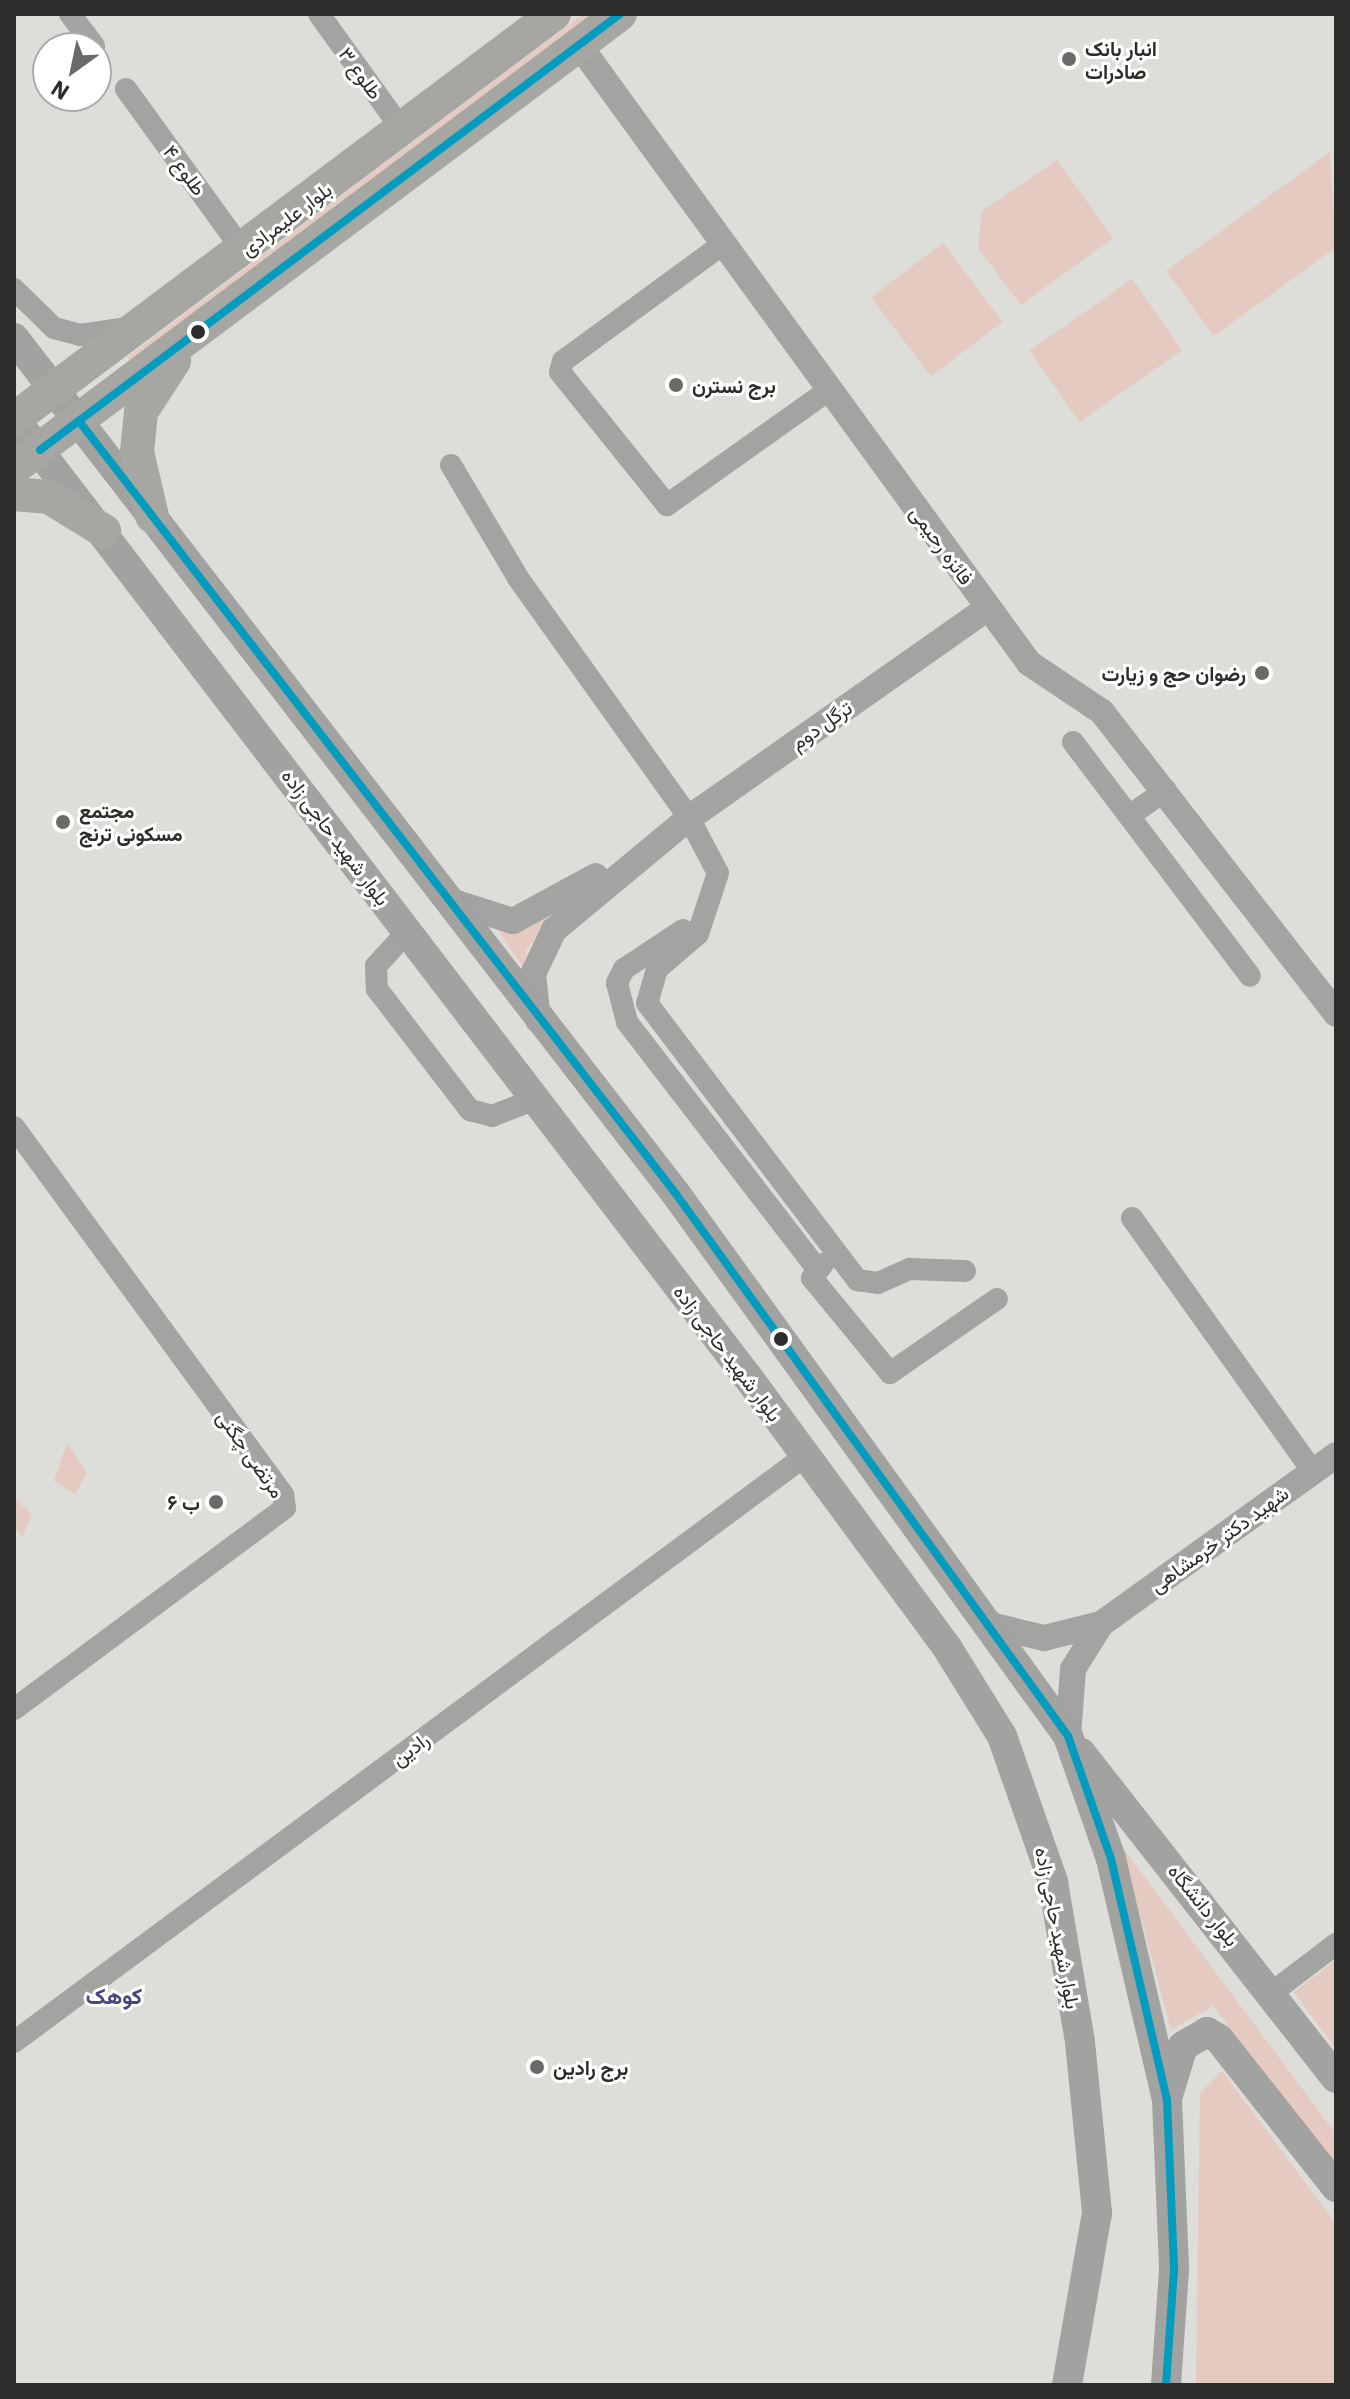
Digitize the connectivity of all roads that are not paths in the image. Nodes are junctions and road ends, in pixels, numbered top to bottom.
1 (70, 14) edge
2 (319, 14) edge
3 (554, 14) edge
4 (620, 14) edge
5 (84, 32) edge
6 (579, 45) junction
7 (126, 89) dead end
8 (403, 131) junction
9 (723, 244) junction
10 (244, 252) junction
11 (14, 289) edge
12 (140, 326) junction
13 (200, 330) junction
14 (14, 338) edge
15 (55, 390) junction
16 (829, 390) junction
17 (14, 418) edge
18 (79, 421) junction
19 (27, 459) edge
20 (451, 465) dead end
21 (14, 494) edge
22 (152, 516) junction
23 (104, 531) junction
24 (988, 608) junction
25 (1073, 742) dead end
26 (1166, 790) junction
27 (1129, 816) junction
28 (689, 818) junction
29 (655, 843) junction
30 (454, 902) junction
31 (699, 916) junction
32 (407, 932) junction
33 (1250, 976) dead end
34 (1336, 1014) edge
35 (545, 1028) junction
36 (513, 1073) junction
37 (533, 1100) junction
38 (14, 1127) edge
39 (1132, 1218) dead end
40 (837, 1254) junction
41 (817, 1269) junction
42 (965, 1271) dead end
43 (997, 1299) dead end
44 (1336, 1455) edge
45 (805, 1456) junction
46 (1313, 1472) junction
47 (986, 1624) junction
48 (1101, 1624) junction
49 (14, 1709) edge
50 (1068, 1736) junction
51 (1336, 1944) edge
52 (1274, 1991) junction
53 (14, 2042) edge
54 (1336, 2078) edge
55 (1167, 2100) junction
56 (1336, 2187) edge
57 (1069, 2383) edge
58 (1166, 2385) edge

1 - 5 street
2 - 8 street, طلوع ۳
3 - 8 main road, بلوار علیمرادی
4 - 6 main road, بلوار علیمرادی
6 - 9 street, فائزه رحیمی
6 - 13 main road, بلوار علیمرادی
7 - 10 street, طلوع ۴
8 - 10 main road, بلوار علیمرادی
9 - 16 street, فائزه رحیمی
9 - 16 street
10 - 12 main road, بلوار علیمرادی
11 - 12 street
12 - 15 main road, بلوار علیمرادی
13 - 18 main road, بلوار علیمرادی
13 - 22 main road
14 - 15 main road
15 - 17 main road, بلوار علیمرادی
15 - 18 main road
16 - 24 street, فائزه رحیمی
17 - 19 main road, بلوار شهید حاجی زاده
18 - 19 main road, بلوار علیمرادی
18 - 22 main road
19 - 23 main road, بلوار شهید حاجی زاده
20 - 28 street
21 - 23 main road
22 - 30 main road
23 - 32 main road, بلوار شهید حاجی زاده
24 - 26 street, فائزه رحیمی
24 - 28 street, ترگل دوم
25 - 27 street
26 - 27 street
26 - 34 street, فائزه رحیمی
27 - 33 street
28 - 29 street, ترگل دوم
28 - 31 street
29 - 30 street, ترگل دوم
29 - 35 street, ترگل دوم
30 - 35 main road
31 - 40 street
31 - 41 street
32 - 36 main road, بلوار شهید حاجی زاده
32 - 37 street
35 - 36 main road
35 - 47 main road
36 - 37 main road, بلوار شهید حاجی زاده
37 - 45 main road, بلوار شهید حاجی زاده
38 - 49 street, مرتضی چگنی
39 - 46 street
40 - 41 street
40 - 42 street
41 - 43 street
44 - 46 street, شهید دکتر خرمشاهی
45 - 53 street, رادین
45 - 57 main road, بلوار شهید حاجی زاده
46 - 48 street, شهید دکتر خرمشاهی
47 - 48 street, شهید دکتر خرمشاهی
47 - 50 main road
48 - 50 street, شهید دکتر خرمشاهی
50 - 52 main road, بلوار دانشگاه
50 - 55 main road
51 - 52 street
52 - 54 main road, بلوار دانشگاه
55 - 56 main road
55 - 58 main road

